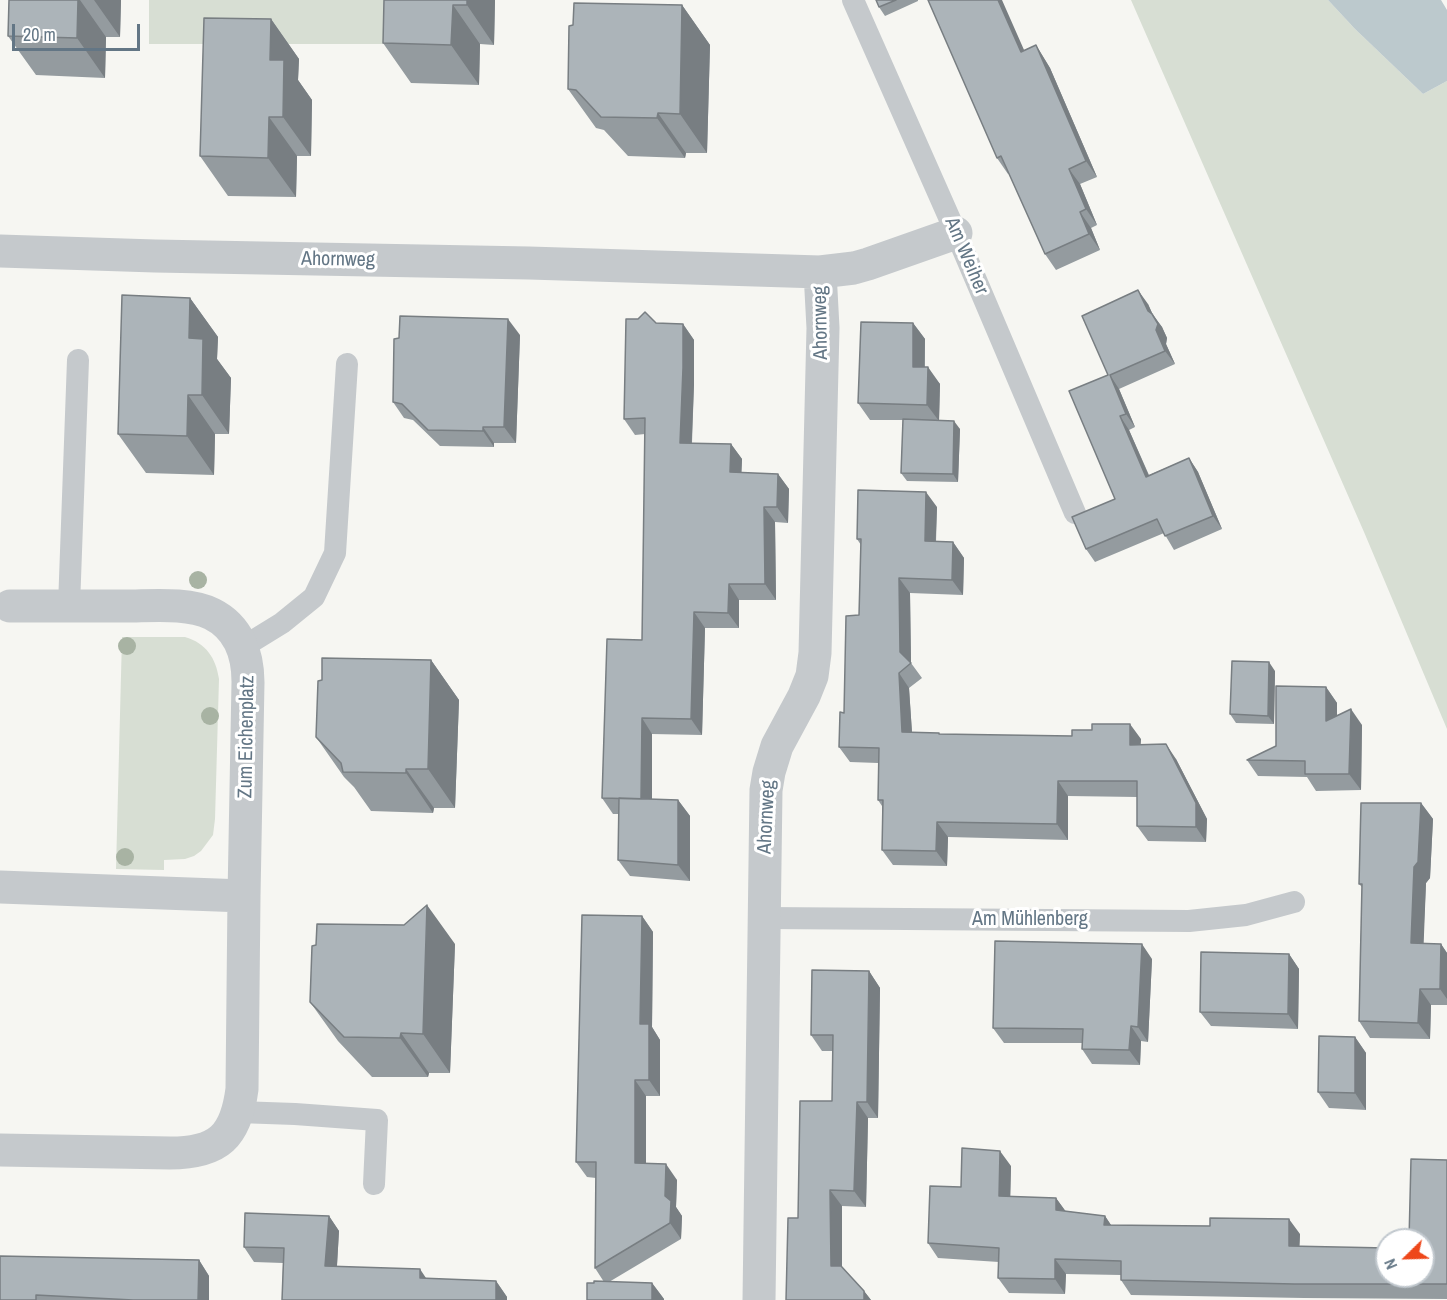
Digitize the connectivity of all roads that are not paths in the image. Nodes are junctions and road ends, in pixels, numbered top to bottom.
1 (853, 0) edge
2 (956, 233) junction
3 (0, 251) edge
4 (820, 272) junction
5 (78, 360) dead end
6 (346, 364) dead end
7 (1075, 513) edge
8 (5, 606) edge
9 (69, 606) junction
10 (243, 647) junction
11 (0, 887) edge
12 (244, 896) junction
13 (1294, 902) dead end
14 (765, 918) junction
15 (238, 1112) junction
16 (0, 1150) edge
17 (374, 1184) dead end
18 (759, 1300) edge

1 - 2 lane, Am Weiher
2 - 4 street, Ahornweg
2 - 7 lane, Am Weiher
3 - 4 street, Ahornweg
4 - 14 street, Ahornweg
5 - 9 lane
6 - 10 lane
8 - 9 street, Zum Eichenplatz
9 - 10 street, Zum Eichenplatz
10 - 12 street, Zum Eichenplatz
11 - 12 street
12 - 15 street, Zum Eichenplatz
13 - 14 lane, Am Mühlenberg
14 - 18 street, Ahornweg
15 - 16 street, Zum Eichenplatz
15 - 17 lane

